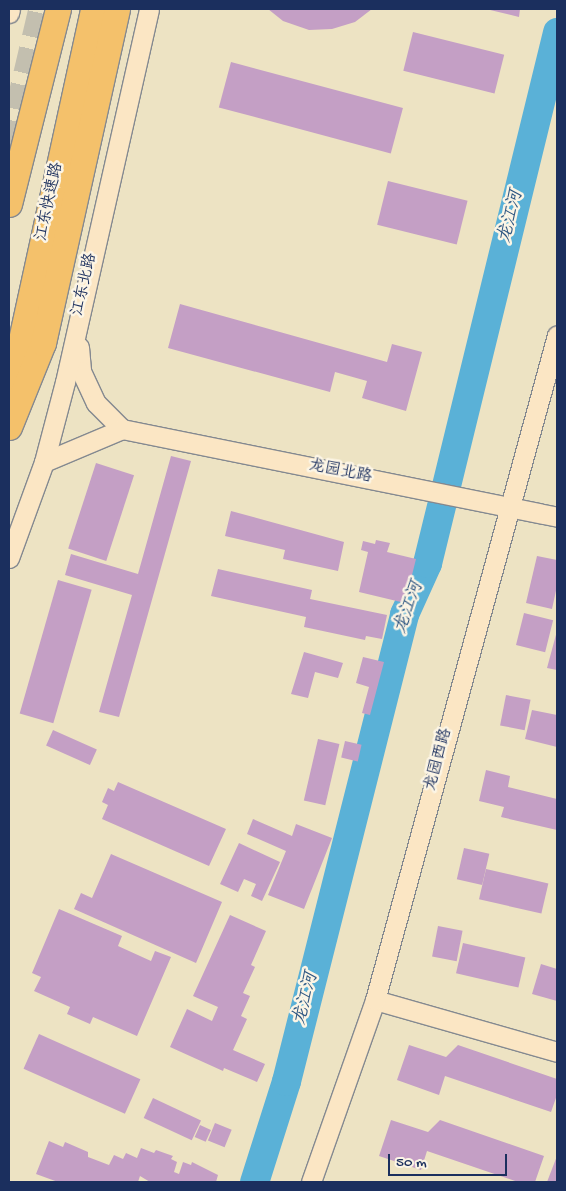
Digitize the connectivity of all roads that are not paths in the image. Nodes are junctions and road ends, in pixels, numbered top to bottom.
1 (10, 9) edge
2 (58, 9) edge
3 (93, 9) edge
4 (117, 9) edge
5 (149, 9) edge
6 (9, 13) edge
7 (9, 204) edge
8 (78, 321) junction
9 (557, 334) edge
10 (9, 395) edge
11 (9, 427) edge
12 (122, 429) junction
13 (44, 462) junction
14 (509, 506) junction
15 (557, 517) edge
16 (9, 558) edge
17 (374, 1000) junction
18 (557, 1052) edge
19 (311, 1182) edge

1 - 6 main road
2 - 7 highway
3 - 10 highway, 江东快速路
4 - 11 highway
5 - 8 main road, 江东北路
8 - 12 main road
8 - 13 main road, 江东北路
9 - 14 main road, 龙园西路
12 - 13 main road
12 - 14 main road, 龙园北路
13 - 16 main road, 江东北路
14 - 15 main road, 龙园北路
14 - 17 main road, 龙园西路
17 - 18 main road
17 - 19 main road, 龙园西路

